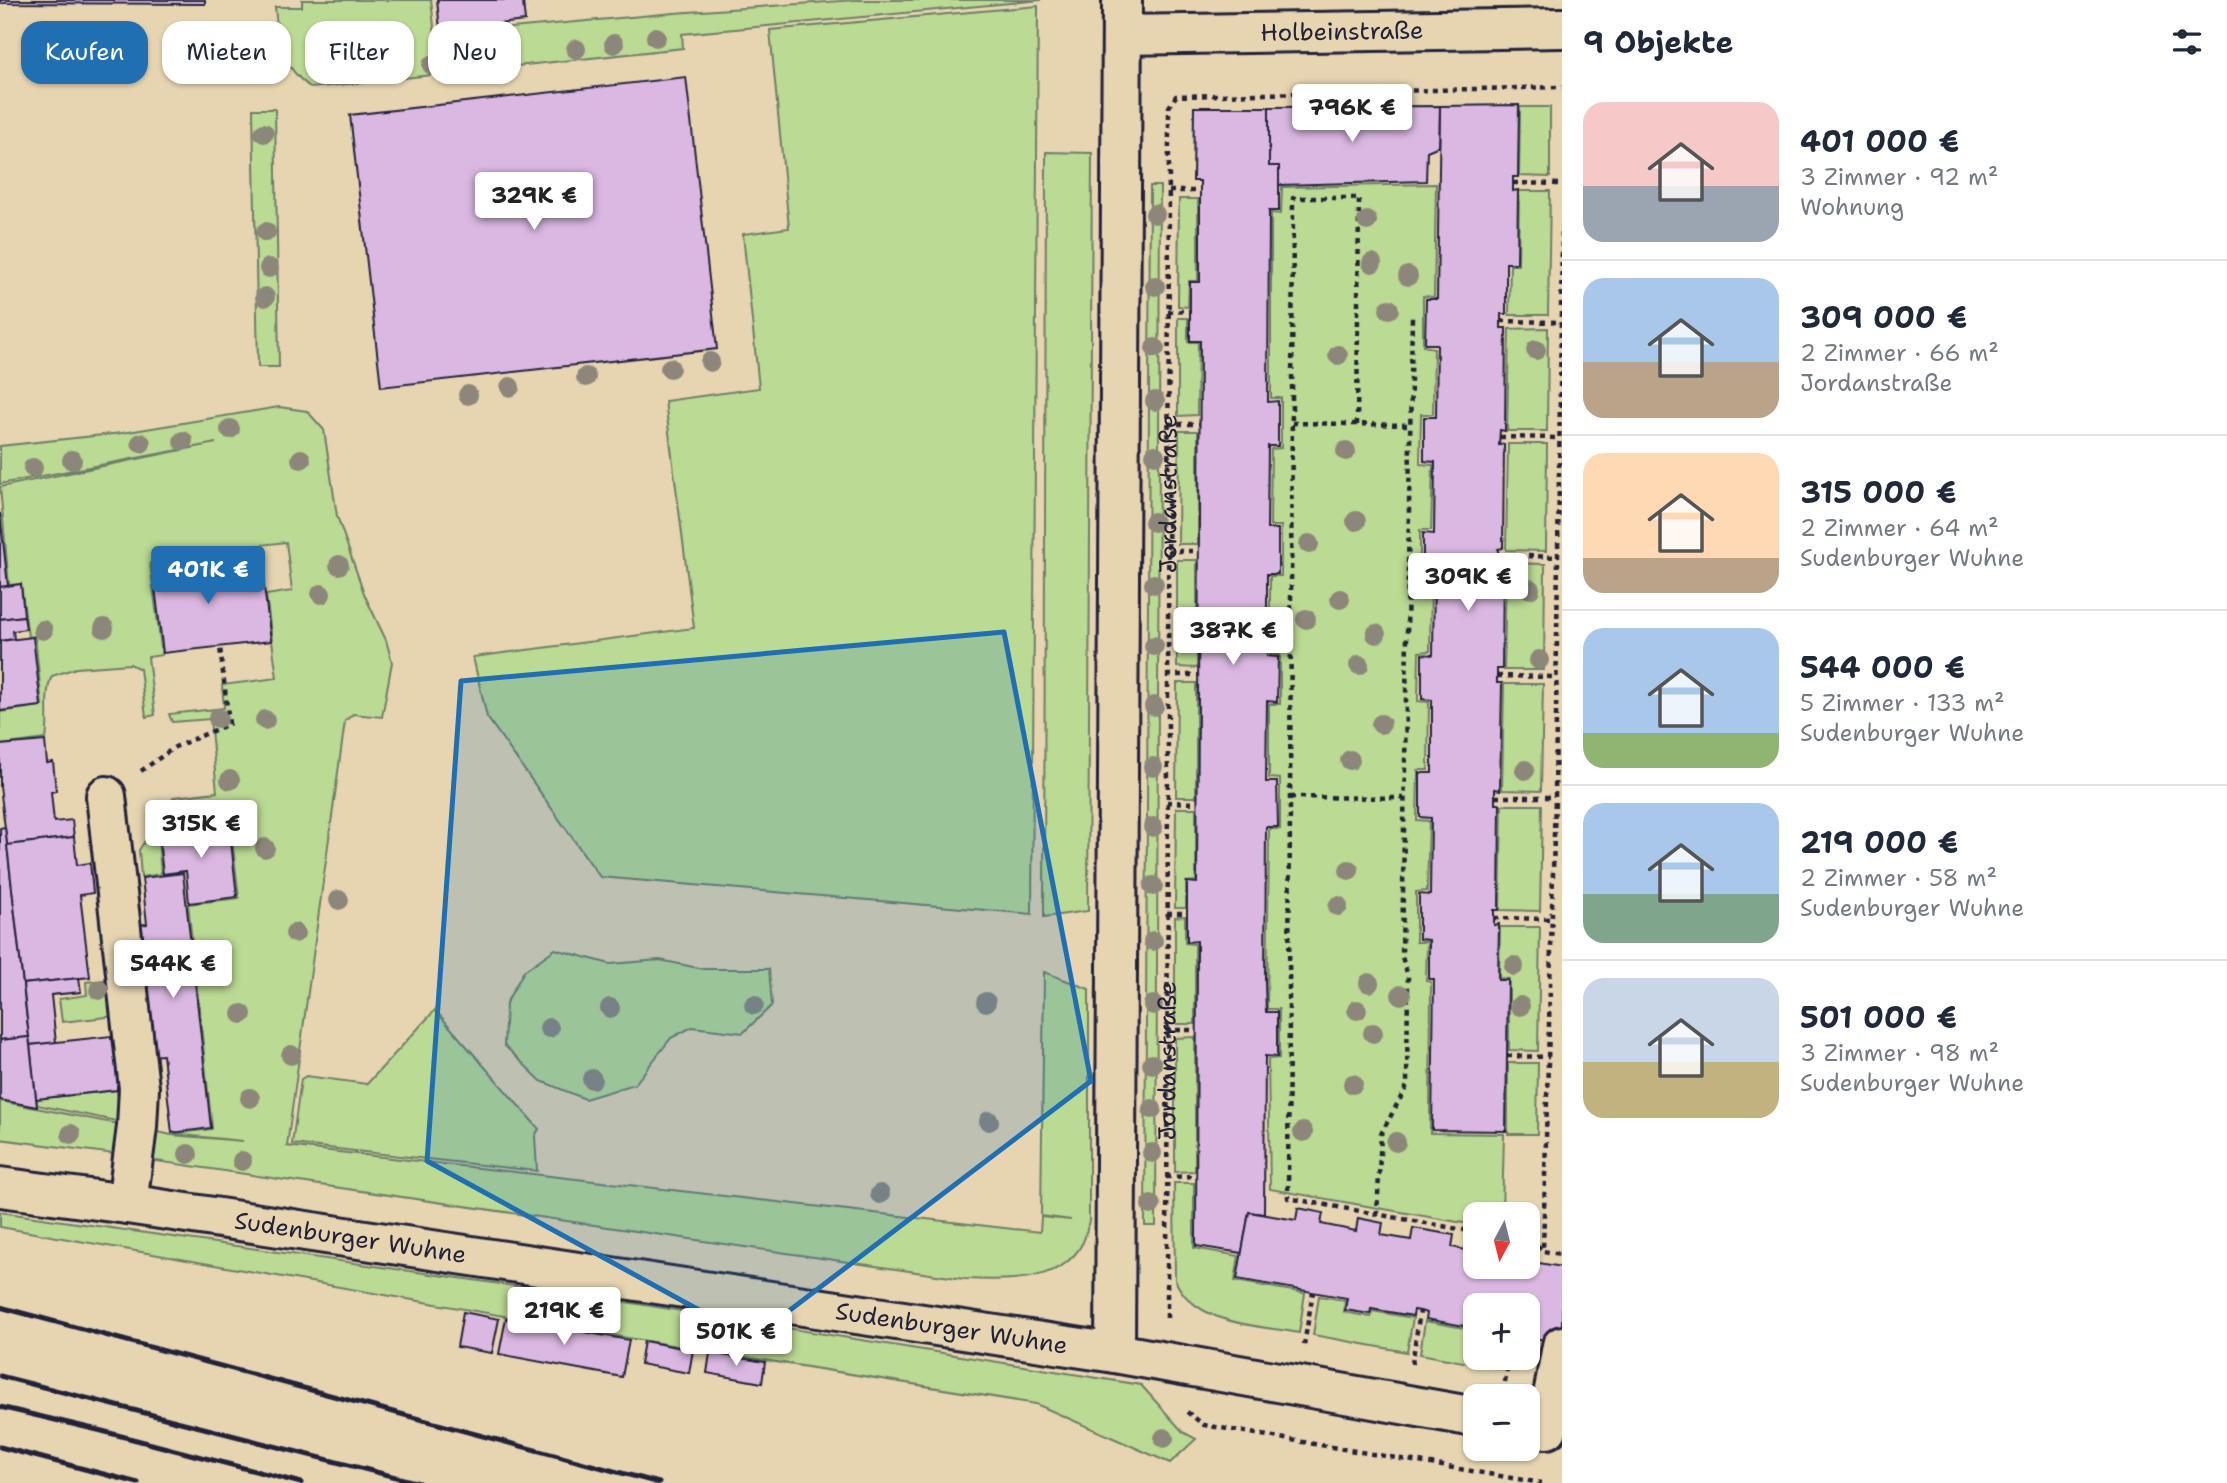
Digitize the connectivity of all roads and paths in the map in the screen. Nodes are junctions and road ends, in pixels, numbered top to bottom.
1 (1122, 17) edge
2 (1562, 28) edge
3 (1562, 87) edge
4 (1513, 183) dead end
5 (1562, 184) edge
6 (1169, 191) junction
7 (1200, 191) dead end
8 (1562, 232) edge
9 (1168, 312) junction
10 (1189, 312) dead end
11 (1412, 314) dead end
12 (1501, 321) dead end
13 (1561, 322) edge
14 (1292, 423) junction
15 (1168, 424) junction
16 (1199, 424) dead end
17 (1357, 425) junction
18 (1410, 425) junction
19 (1500, 437) dead end
20 (1559, 438) junction
21 (1168, 551) junction
22 (1199, 551) dead end
23 (1498, 555) dead end
24 (1558, 557) junction
25 (220, 647) dead end
26 (1167, 675) junction
27 (1198, 675) dead end
28 (1497, 676) dead end
29 (1556, 677) junction
30 (106, 796) joint
31 (1290, 797) junction
32 (1495, 797) dead end
33 (1555, 797) junction
34 (1404, 798) junction
35 (1167, 802) junction
36 (1198, 803) dead end
37 (1167, 913) junction
38 (1187, 913) dead end
39 (1494, 918) dead end
40 (1552, 919) junction
41 (1166, 1030) junction
42 (1197, 1030) dead end
43 (1507, 1056) dead end
44 (1549, 1057) junction
45 (1196, 1176) dead end
46 (1166, 1177) junction
47 (0, 1187) edge
48 (127, 1204) junction
49 (1377, 1214) junction
50 (1463, 1230) edge
51 (1540, 1248) edge
52 (1544, 1251) junction
53 (1562, 1254) edge
54 (1313, 1292) dead end
55 (1420, 1311) dead end
56 (1167, 1323) dead end
57 (1304, 1346) dead end
58 (1562, 1346) edge
59 (1115, 1353) junction
60 (1412, 1365) dead end
61 (1507, 1370) edge
62 (1505, 1382) dead end
63 (1184, 1409) dead end
64 (1463, 1415) edge
65 (1546, 1429) edge
66 (1541, 1483) edge

1 - 2 street, Holbeinstraße
1 - 59 street, Jordanstraße
3 - 6 path, Jordanstraße
4 - 5 path
6 - 7 path
6 - 9 path, Jordanstraße
8 - 13 path
9 - 10 path
9 - 15 path, Jordanstraße
11 - 18 path
12 - 13 path
13 - 20 path
14 - 17 path
14 - 17 path
14 - 31 path
15 - 16 path
15 - 21 path, Jordanstraße
17 - 18 path
18 - 34 path
19 - 20 path
20 - 24 path
21 - 22 path
21 - 26 path, Jordanstraße
23 - 24 path
24 - 29 path
25 - 30 path
26 - 27 path
26 - 35 path, Jordanstraße
28 - 29 path
29 - 33 path
30 - 48 street
31 - 34 path
31 - 49 path
32 - 33 path
33 - 40 path
34 - 49 path
35 - 36 path
35 - 37 path, Jordanstraße
37 - 38 path
37 - 41 path, Jordanstraße
39 - 40 path
40 - 44 path
41 - 42 path
41 - 46 path, Jordanstraße
43 - 44 path
44 - 52 path
45 - 46 path
46 - 56 path, Jordanstraße
47 - 48 street, Sudenburger Wuhne
48 - 59 street, Sudenburger Wuhne
49 - 50 path
51 - 52 path
52 - 53 path
54 - 57 path
55 - 60 path
58 - 65 street
59 - 64 street, Sudenburger Wuhne
61 - 62 path
63 - 66 path

